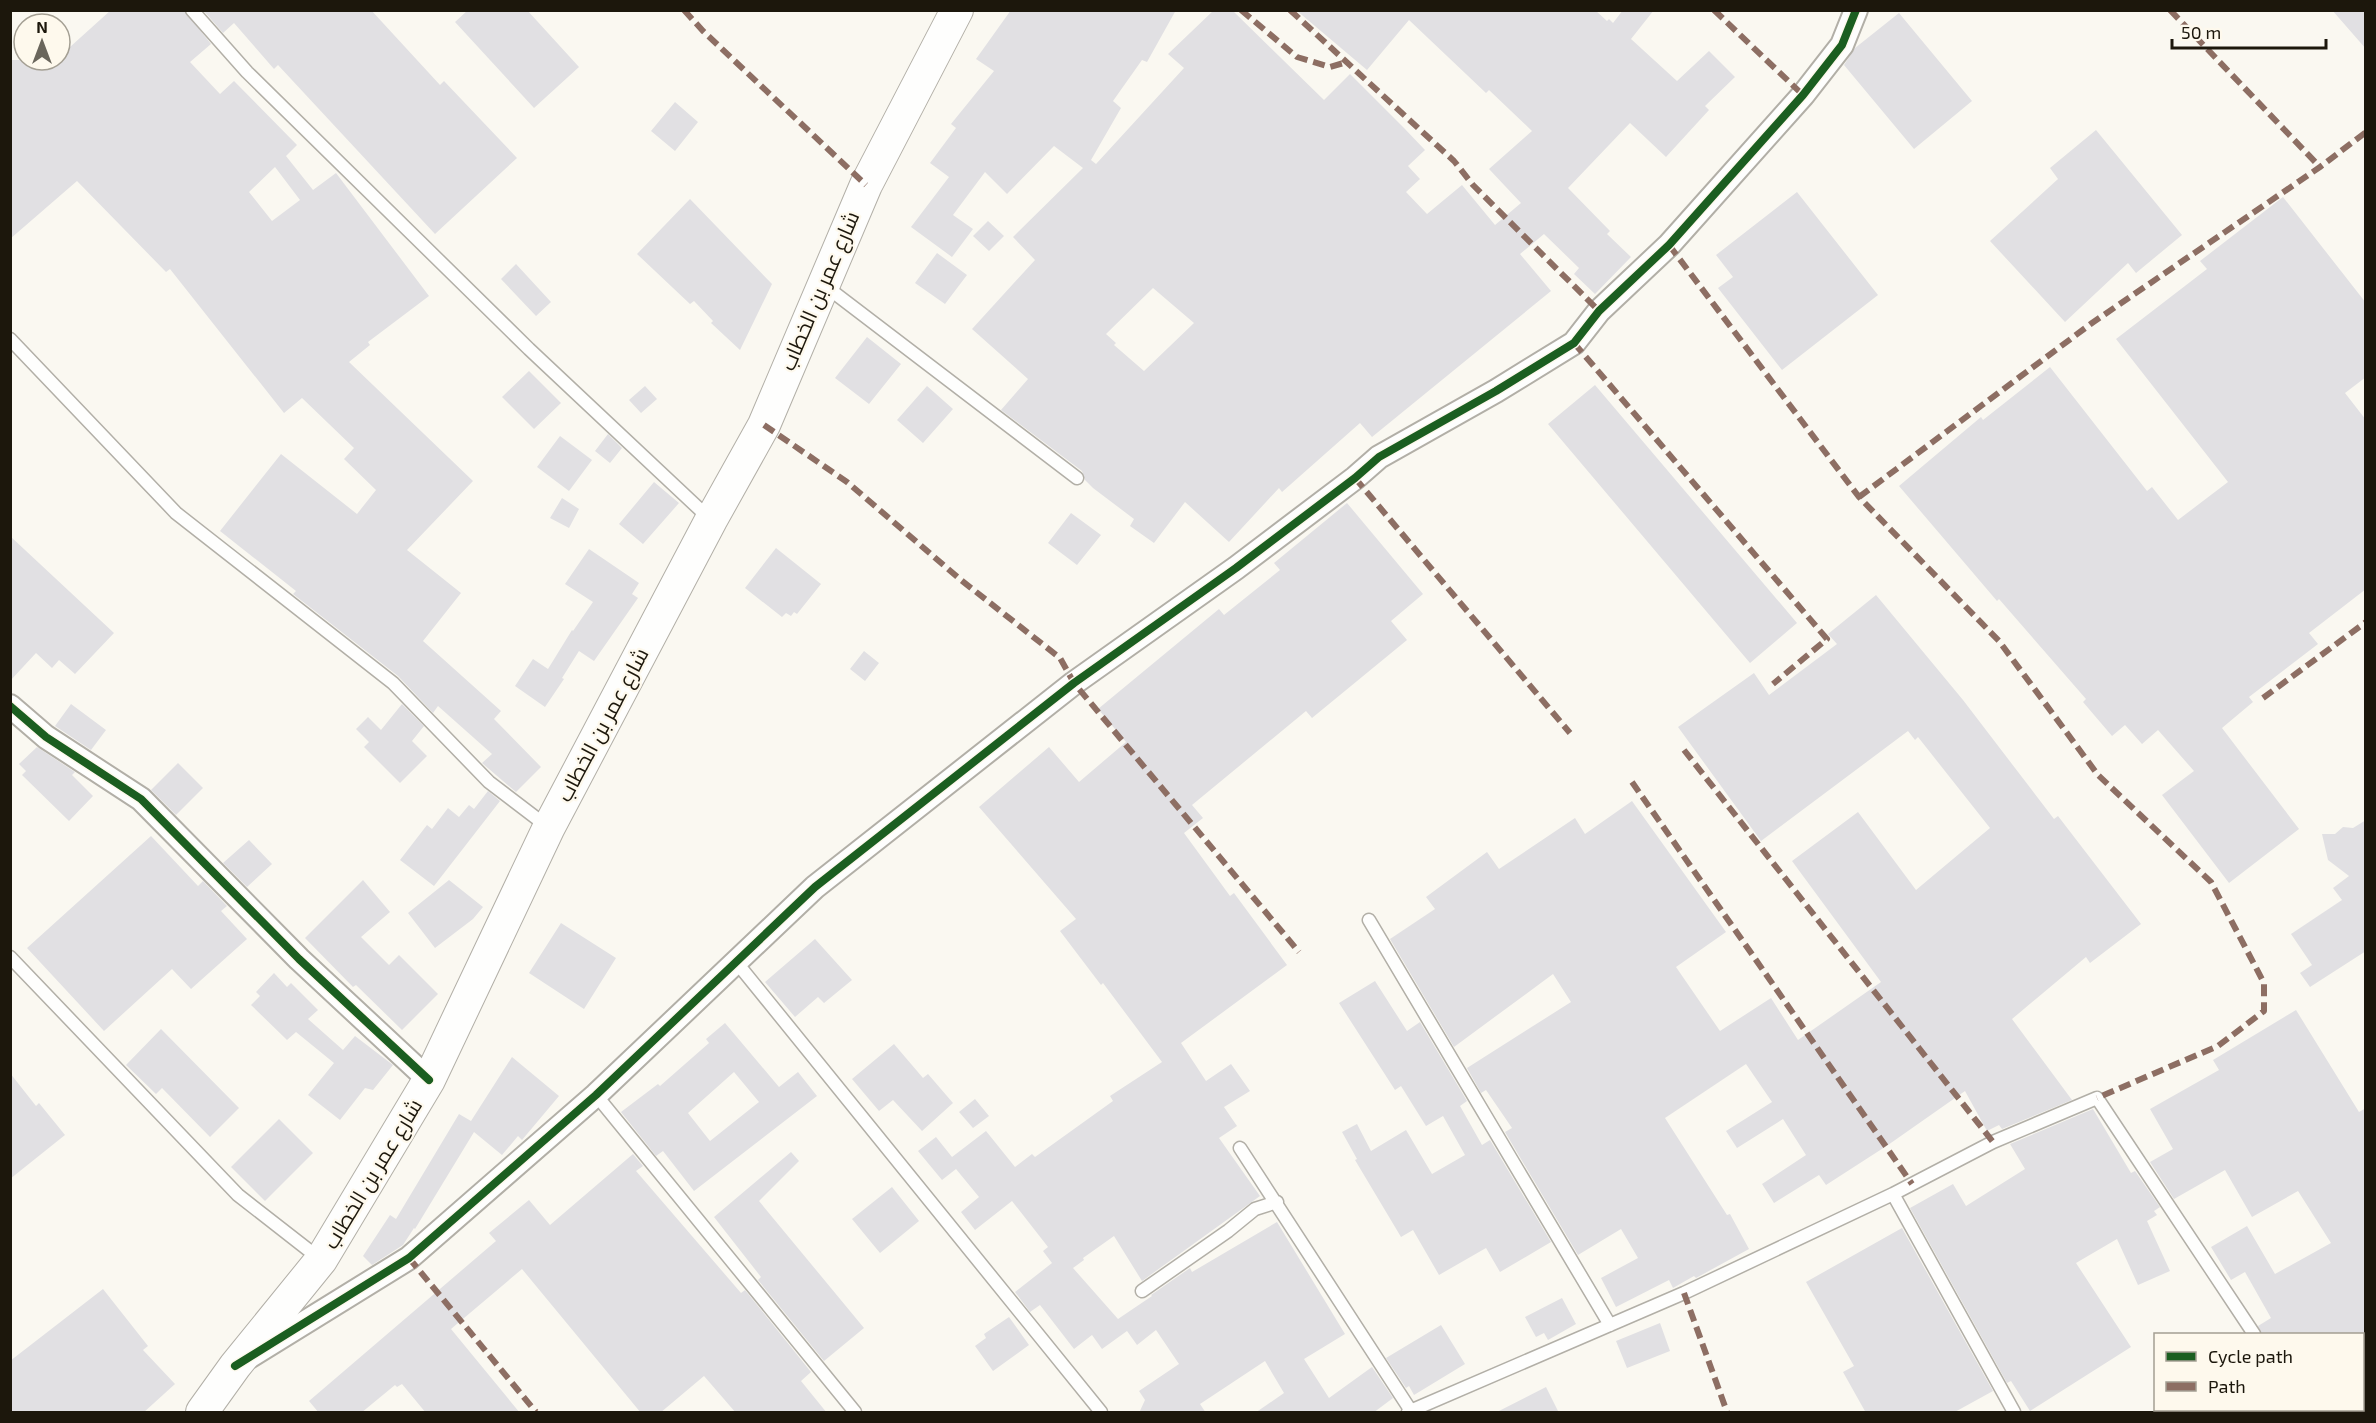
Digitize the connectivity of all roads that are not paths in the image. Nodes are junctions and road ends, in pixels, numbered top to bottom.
1 (192, 10) edge
2 (957, 10) edge
3 (1856, 10) edge
4 (823, 284) junction
5 (10, 339) edge
6 (1077, 478) dead end
7 (711, 520) junction
8 (10, 706) edge
9 (549, 827) junction
10 (1369, 920) dead end
11 (10, 957) edge
12 (737, 963) junction
13 (429, 1080) junction
14 (596, 1095) junction
15 (1240, 1148) dead end
16 (1893, 1194) junction
17 (1277, 1202) junction
18 (321, 1260) junction
19 (1142, 1291) dead end
20 (1610, 1324) junction
21 (2253, 1333) edge
22 (235, 1366) junction
23 (1410, 1412) edge
24 (202, 1413) edge
25 (855, 1413) edge
26 (1101, 1413) edge
27 (2014, 1413) edge

1 - 7 lane
2 - 4 main road, شارع عمر بن الخطاب
3 - 12 street
4 - 6 lane
4 - 7 main road, شارع عمر بن الخطاب
5 - 9 lane
7 - 9 main road, شارع عمر بن الخطاب
8 - 13 street
9 - 13 main road, شارع عمر بن الخطاب
10 - 20 lane
11 - 18 lane
12 - 14 street
12 - 26 lane
13 - 18 main road, شارع عمر بن الخطاب
14 - 22 street
14 - 25 lane
15 - 17 lane
16 - 20 lane
16 - 21 lane
16 - 27 lane
17 - 19 lane
17 - 23 lane
18 - 22 main road, شارع عمر بن الخطاب
20 - 23 lane
22 - 24 main road, شارع عمر بن الخطاب

